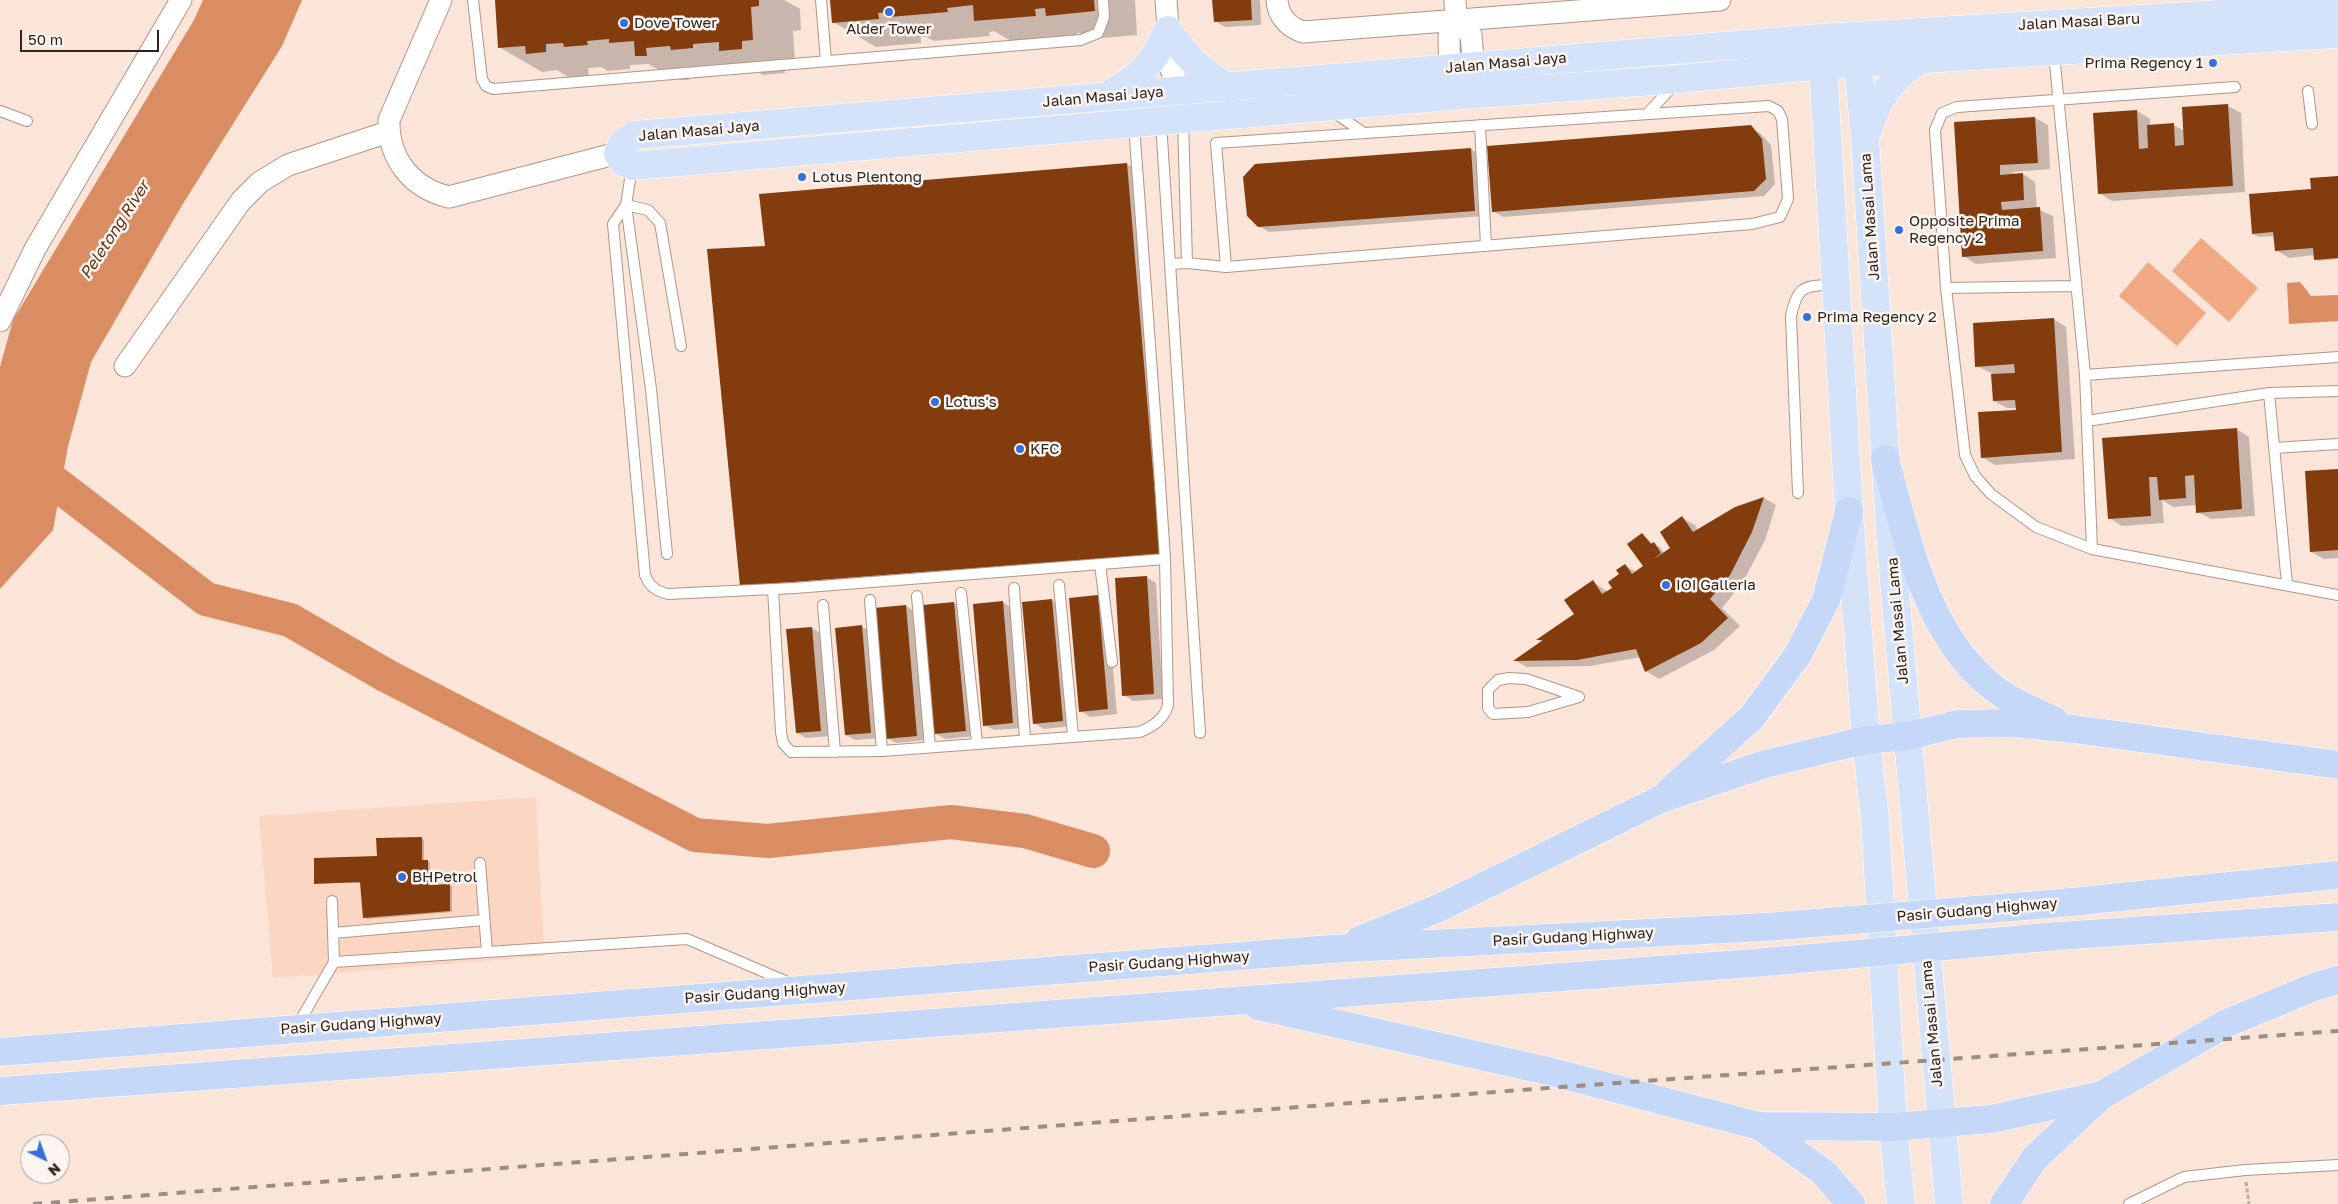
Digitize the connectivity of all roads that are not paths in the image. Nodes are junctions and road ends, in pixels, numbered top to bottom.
1 (181, 0) edge
2 (441, 0) edge
3 (473, 0) edge
4 (821, 0) edge
5 (1103, 0) edge
6 (1166, 0) edge
7 (1277, 0) edge
8 (1720, 0) edge
9 (1626, 3) edge
10 (2338, 7) edge
11 (1454, 18) edge
12 (1168, 30) junction
13 (2336, 35) edge
14 (1855, 36) junction
15 (1821, 38) junction
16 (2054, 53) junction
17 (1922, 58) junction
18 (826, 61) junction
19 (1858, 63) junction
20 (1824, 65) junction
21 (1462, 67) junction
22 (1765, 70) junction
23 (1680, 79) junction
24 (1171, 84) junction
25 (1227, 87) junction
26 (2235, 87) dead end
27 (2308, 91) dead end
28 (1463, 95) junction
29 (1105, 97) junction
30 (2059, 100) junction
31 (1326, 107) junction
32 (0, 111) edge
33 (1647, 114) junction
34 (1172, 120) junction
35 (27, 121) dead end
36 (1134, 124) junction
37 (2312, 124) dead end
38 (1480, 125) junction
39 (1827, 127) junction
40 (388, 132) junction
41 (1364, 133) junction
42 (1865, 138) junction
43 (625, 160) junction
44 (626, 206) junction
45 (1486, 246) junction
46 (1187, 263) junction
47 (1170, 264) junction
48 (1226, 267) junction
49 (1836, 284) junction
50 (2076, 286) junction
51 (1946, 288) junction
52 (0, 321) edge
53 (681, 346) dead end
54 (2338, 357) edge
55 (126, 366) dead end
56 (2085, 374) junction
57 (2338, 391) edge
58 (2269, 393) junction
59 (2087, 421) junction
60 (2338, 444) edge
61 (2274, 448) junction
62 (1885, 459) junction
63 (1798, 493) dead end
64 (1849, 511) junction
65 (2092, 549) junction
66 (667, 554) dead end
67 (1165, 559) junction
68 (1100, 564) junction
69 (1058, 577) junction
70 (1014, 580) junction
71 (961, 584) junction
72 (2287, 584) junction
73 (916, 588) junction
74 (774, 589) junction
75 (870, 592) junction
76 (2338, 595) edge
77 (822, 596) junction
78 (1112, 662) dead end
79 (1579, 697) joint
80 (2073, 729) junction
81 (1200, 733) dead end
82 (1073, 736) junction
83 (1908, 736) junction
84 (1025, 739) junction
85 (1866, 740) junction
86 (977, 743) junction
87 (930, 747) junction
88 (882, 751) junction
89 (835, 752) junction
90 (2338, 765) edge
91 (1661, 799) junction
92 (480, 863) dead end
93 (2338, 875) edge
94 (332, 901) dead end
95 (2338, 917) edge
96 (484, 920) junction
97 (333, 934) junction
98 (1331, 949) junction
99 (488, 952) junction
100 (334, 962) junction
101 (2338, 980) edge
102 (805, 990) junction
103 (1229, 1000) junction
104 (295, 1029) junction
105 (0, 1052) edge
106 (0, 1091) edge
107 (2102, 1095) junction
108 (1940, 1124) junction
109 (1759, 1126) junction
110 (1892, 1126) junction
111 (2338, 1165) edge
112 (1851, 1204) edge
113 (1900, 1204) edge
114 (1949, 1204) edge
115 (2004, 1204) edge
116 (2129, 1204) edge

1 - 52 street
2 - 40 street
3 - 18 lane
4 - 18 lane
5 - 18 lane
6 - 12 street
7 - 11 street
8 - 9 street
9 - 11 street
10 - 14 main road, Jalan Masai Baru
11 - 21 street
11 - 21 street
12 - 24 street
12 - 25 main road
12 - 29 main road
13 - 16 main road, Jalan Masai Baru
14 - 15 main road, Jalan Masai Baru
14 - 19 main road, Jalan Masai Lama
15 - 20 main road
15 - 21 main road, Jalan Masai Jaya
16 - 17 main road, Jalan Masai Baru
16 - 30 lane
17 - 19 main road, Jalan Masai Baru
17 - 42 main road
19 - 20 main road, Jalan Masai Baru
19 - 42 main road, Jalan Masai Lama
20 - 22 main road, Jalan Masai Jaya
20 - 39 main road
21 - 25 main road, Jalan Masai Jaya
21 - 28 street
22 - 23 main road, Jalan Masai Jaya
22 - 39 main road
23 - 28 main road, Jalan Masai Jaya
23 - 33 lane
24 - 25 main road, Jalan Masai Jaya
24 - 29 main road, Jalan Masai Jaya
24 - 34 street
26 - 30 lane
27 - 37 lane
28 - 31 main road, Jalan Masai Jaya
29 - 43 main road, Jalan Masai Jaya
30 - 50 lane
30 - 51 lane
31 - 34 main road, Jalan Masai Jaya
31 - 41 lane
32 - 35 lane
33 - 38 lane
33 - 45 lane
34 - 36 main road, Jalan Masai Jaya
34 - 46 lane
34 - 47 lane
36 - 43 main road, Jalan Masai Jaya
36 - 67 lane
38 - 41 lane
38 - 45 lane
39 - 49 main road
40 - 43 street
40 - 55 street
41 - 48 lane
42 - 62 main road, Jalan Masai Lama
43 - 44 lane
44 - 53 lane
44 - 66 lane
44 - 74 lane
45 - 48 lane
46 - 47 lane
46 - 48 lane
47 - 81 lane
49 - 63 lane
49 - 64 main road
50 - 51 lane
50 - 56 lane
51 - 65 lane
54 - 56 lane
56 - 59 lane
57 - 58 lane
58 - 59 lane
58 - 61 lane
59 - 65 lane
60 - 61 lane
61 - 72 lane
62 - 80 highway
62 - 83 main road, Jalan Masai Lama
64 - 85 main road
64 - 91 highway
65 - 72 lane
67 - 68 lane
67 - 82 lane
68 - 69 lane
68 - 78 lane
69 - 70 lane
69 - 82 lane
70 - 71 lane
70 - 84 lane
71 - 73 lane
71 - 86 lane
72 - 76 lane
73 - 75 lane
73 - 87 lane
74 - 77 lane
74 - 89 lane
75 - 77 lane
75 - 88 lane
77 - 89 lane
79 - 79 lane
80 - 83 highway
80 - 90 highway
82 - 84 lane
83 - 85 highway
83 - 108 main road, Jalan Masai Lama
84 - 86 lane
85 - 91 highway
85 - 110 main road
86 - 87 lane
87 - 88 lane
88 - 89 lane
91 - 98 highway
92 - 96 lane
93 - 98 highway, Pasir Gudang Highway, bridge
94 - 97 lane
95 - 103 highway, bridge
96 - 97 lane
96 - 99 lane
97 - 100 lane
98 - 102 highway, Pasir Gudang Highway
99 - 100 lane
99 - 102 lane
100 - 104 lane
101 - 107 highway
102 - 104 highway, Pasir Gudang Highway
103 - 106 highway
103 - 109 highway
104 - 105 highway, Pasir Gudang Highway
107 - 108 highway
107 - 115 highway
108 - 110 highway
108 - 114 main road, Jalan Masai Lama
109 - 110 highway
109 - 112 highway
110 - 113 main road
111 - 116 lane

